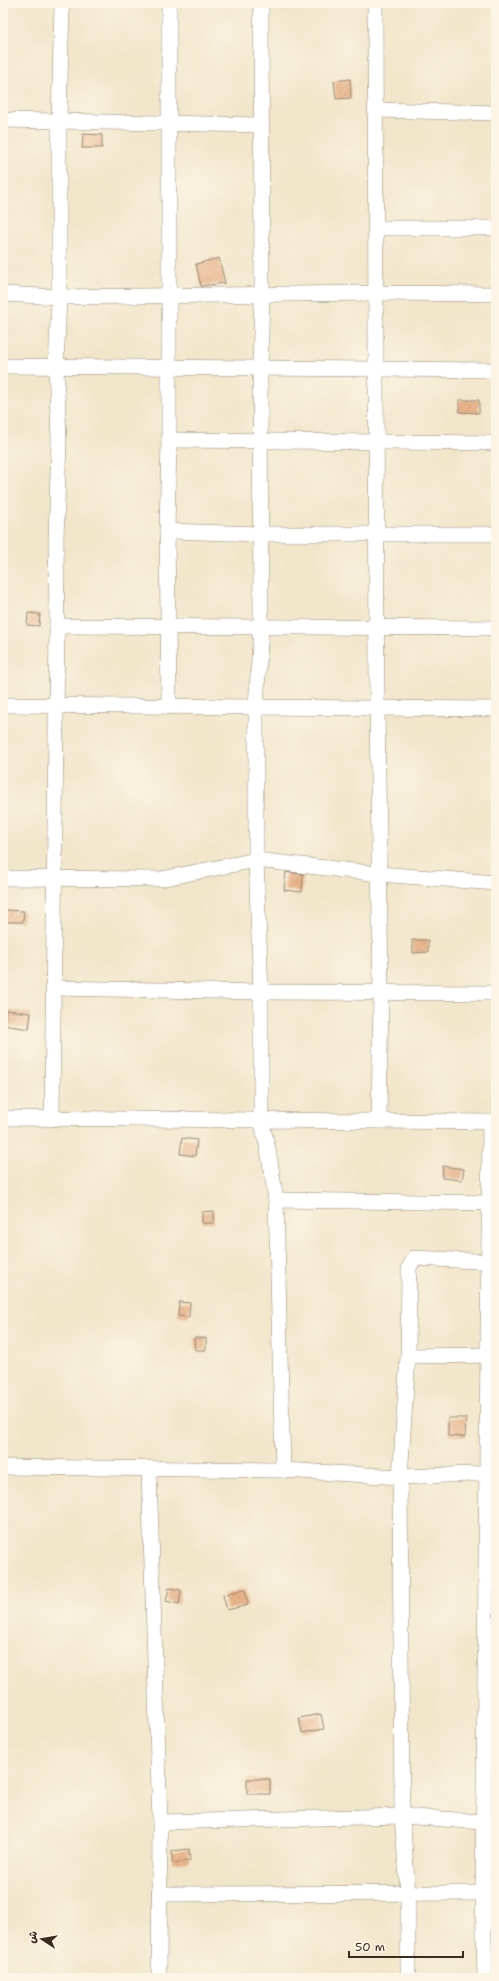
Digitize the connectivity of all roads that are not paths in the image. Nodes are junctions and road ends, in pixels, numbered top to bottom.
1 (62, 3) edge
2 (169, 3) edge
3 (261, 3) edge
4 (375, 3) edge
5 (376, 110) junction
6 (496, 113) edge
7 (3, 120) edge
8 (59, 122) junction
9 (169, 123) junction
10 (261, 125) junction
11 (376, 228) junction
12 (496, 228) edge
13 (376, 293) junction
14 (3, 294) edge
15 (169, 294) junction
16 (262, 294) junction
17 (496, 294) edge
18 (59, 296) junction
19 (3, 366) edge
20 (169, 367) junction
21 (56, 368) junction
22 (260, 369) junction
23 (376, 370) junction
24 (496, 370) edge
25 (169, 440) junction
26 (261, 441) junction
27 (376, 442) junction
28 (496, 443) edge
29 (167, 531) junction
30 (261, 534) junction
31 (377, 534) junction
32 (496, 534) edge
33 (57, 626) junction
34 (169, 627) junction
35 (261, 627) junction
36 (377, 628) junction
37 (496, 628) edge
38 (3, 705) edge
39 (56, 706) junction
40 (169, 707) junction
41 (256, 707) junction
42 (377, 708) junction
43 (496, 709) edge
44 (256, 860) junction
45 (379, 874) junction
46 (3, 878) edge
47 (54, 879) junction
48 (496, 883) edge
49 (54, 988) junction
50 (261, 992) junction
51 (380, 993) junction
52 (496, 993) edge
53 (3, 1118) edge
54 (52, 1119) junction
55 (261, 1120) junction
56 (379, 1121) junction
57 (493, 1122) edge
58 (276, 1200) junction
59 (492, 1203) edge
60 (492, 1262) edge
61 (492, 1355) edge
62 (408, 1356) junction
63 (3, 1467) edge
64 (149, 1470) junction
65 (283, 1470) junction
66 (491, 1473) edge
67 (400, 1477) junction
68 (491, 1561) edge
69 (402, 1816) junction
70 (160, 1822) junction
71 (490, 1823) edge
72 (408, 1893) junction
73 (489, 1893) edge
74 (159, 1894) junction
75 (159, 1978) edge
76 (408, 1978) edge
77 (485, 1978) edge

1 - 8 street
2 - 9 street
3 - 10 street
4 - 5 street
5 - 6 street
5 - 11 street
7 - 8 street
8 - 9 street
8 - 18 street
9 - 10 street
9 - 15 street
10 - 16 street
11 - 12 street
11 - 13 street
13 - 16 street
13 - 17 street
13 - 23 street
14 - 18 street
15 - 16 street
15 - 18 street
15 - 20 street
16 - 22 street
18 - 21 street
19 - 21 street
20 - 21 street
20 - 22 street
20 - 25 street
21 - 33 street
22 - 23 street
22 - 26 street
23 - 24 street
23 - 27 street
25 - 26 street
25 - 29 street
26 - 27 street
26 - 30 street
27 - 28 street
27 - 31 street
29 - 30 street
29 - 34 street
30 - 31 street
30 - 35 street
31 - 32 street
31 - 36 street
33 - 34 street
33 - 39 street
34 - 35 street
34 - 40 street
35 - 36 street
35 - 41 street
36 - 37 street
36 - 42 street
38 - 39 street
39 - 40 street
39 - 47 street
40 - 41 street
41 - 42 street
41 - 44 street
42 - 43 street
42 - 45 street
44 - 45 street
44 - 47 street
44 - 50 street
45 - 48 street
45 - 51 street
46 - 47 street
47 - 49 street
49 - 50 street
49 - 54 street
50 - 51 street
50 - 55 street
51 - 52 street
51 - 56 street
53 - 54 street
54 - 55 street
55 - 56 street
55 - 58 street
56 - 57 street
57 - 59 street
58 - 59 street
58 - 65 street
59 - 60 street
60 - 61 street
60 - 62 street
61 - 62 street
61 - 66 street
62 - 67 street
63 - 64 street
64 - 65 street
64 - 70 street
65 - 67 street
66 - 67 street
66 - 68 street
67 - 69 street
68 - 71 street
69 - 70 street
69 - 71 street
69 - 72 street
70 - 74 street
71 - 73 street
72 - 73 street
72 - 74 street
72 - 76 street
73 - 77 street
74 - 75 street

